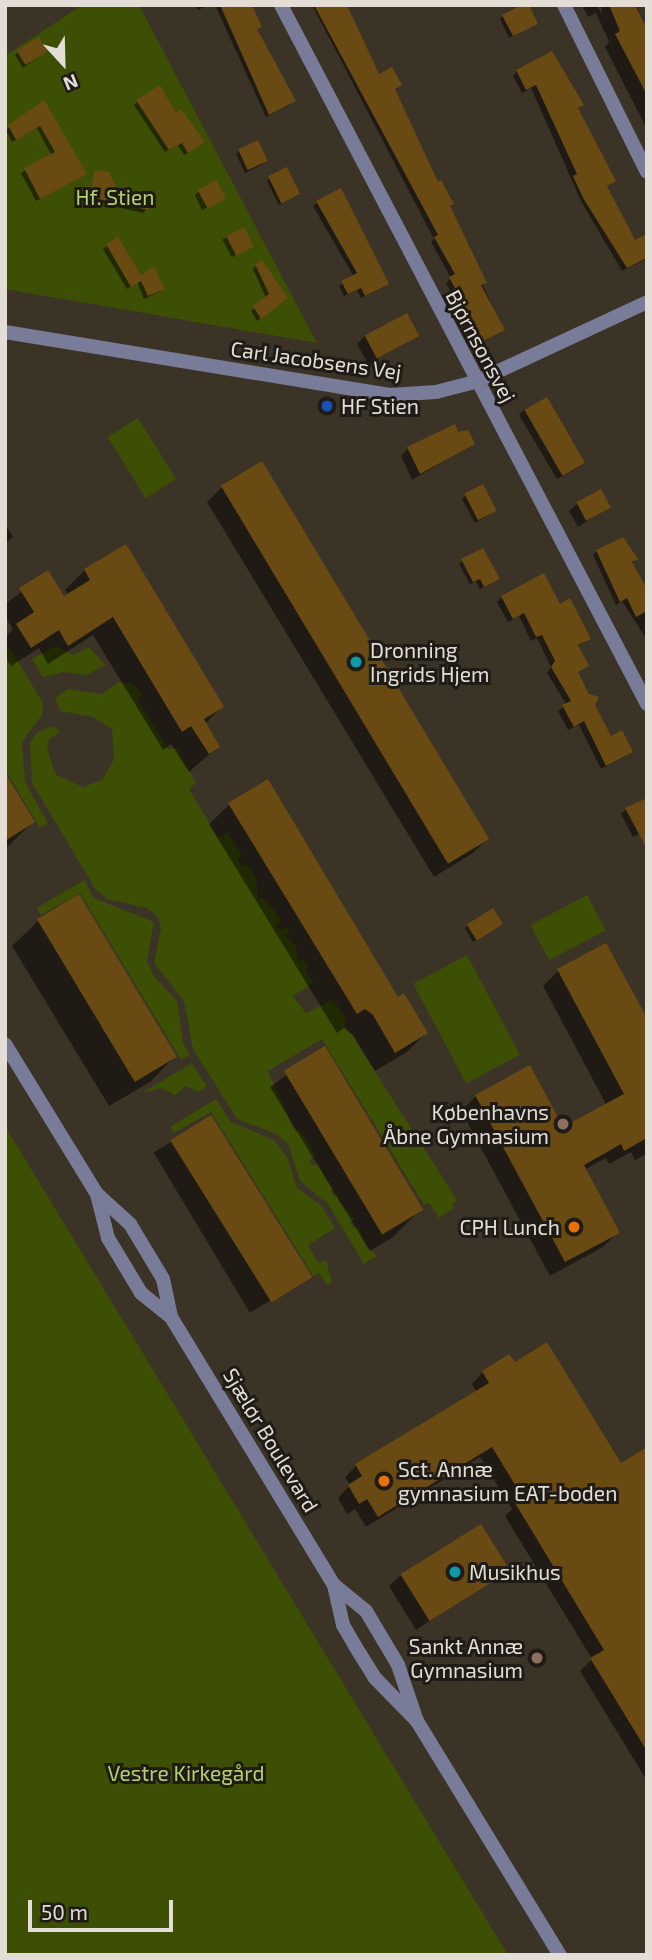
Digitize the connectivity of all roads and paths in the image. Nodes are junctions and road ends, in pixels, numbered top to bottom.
1 (281, 5) edge
2 (564, 5) edge
3 (647, 172) edge
4 (647, 302) edge
5 (5, 332) edge
6 (475, 382) junction
7 (647, 704) edge
8 (5, 1044) edge
9 (97, 1194) junction
10 (171, 1317) junction
11 (334, 1585) junction
12 (417, 1721) junction
13 (560, 1955) edge

1 - 6 street, Bjørnsonsvej
2 - 3 street
4 - 6 street, Carl Jacobsens Vej
5 - 6 street, Carl Jacobsens Vej
6 - 7 street, Bjørnsonsvej
8 - 9 street, Sjælør Boulevard
9 - 10 street, Sjælør Boulevard
9 - 10 street, Sjælør Boulevard
10 - 11 street, Sjælør Boulevard
11 - 12 street, Sjælør Boulevard
11 - 12 street, Sjælør Boulevard
12 - 13 street, Sjælør Boulevard

